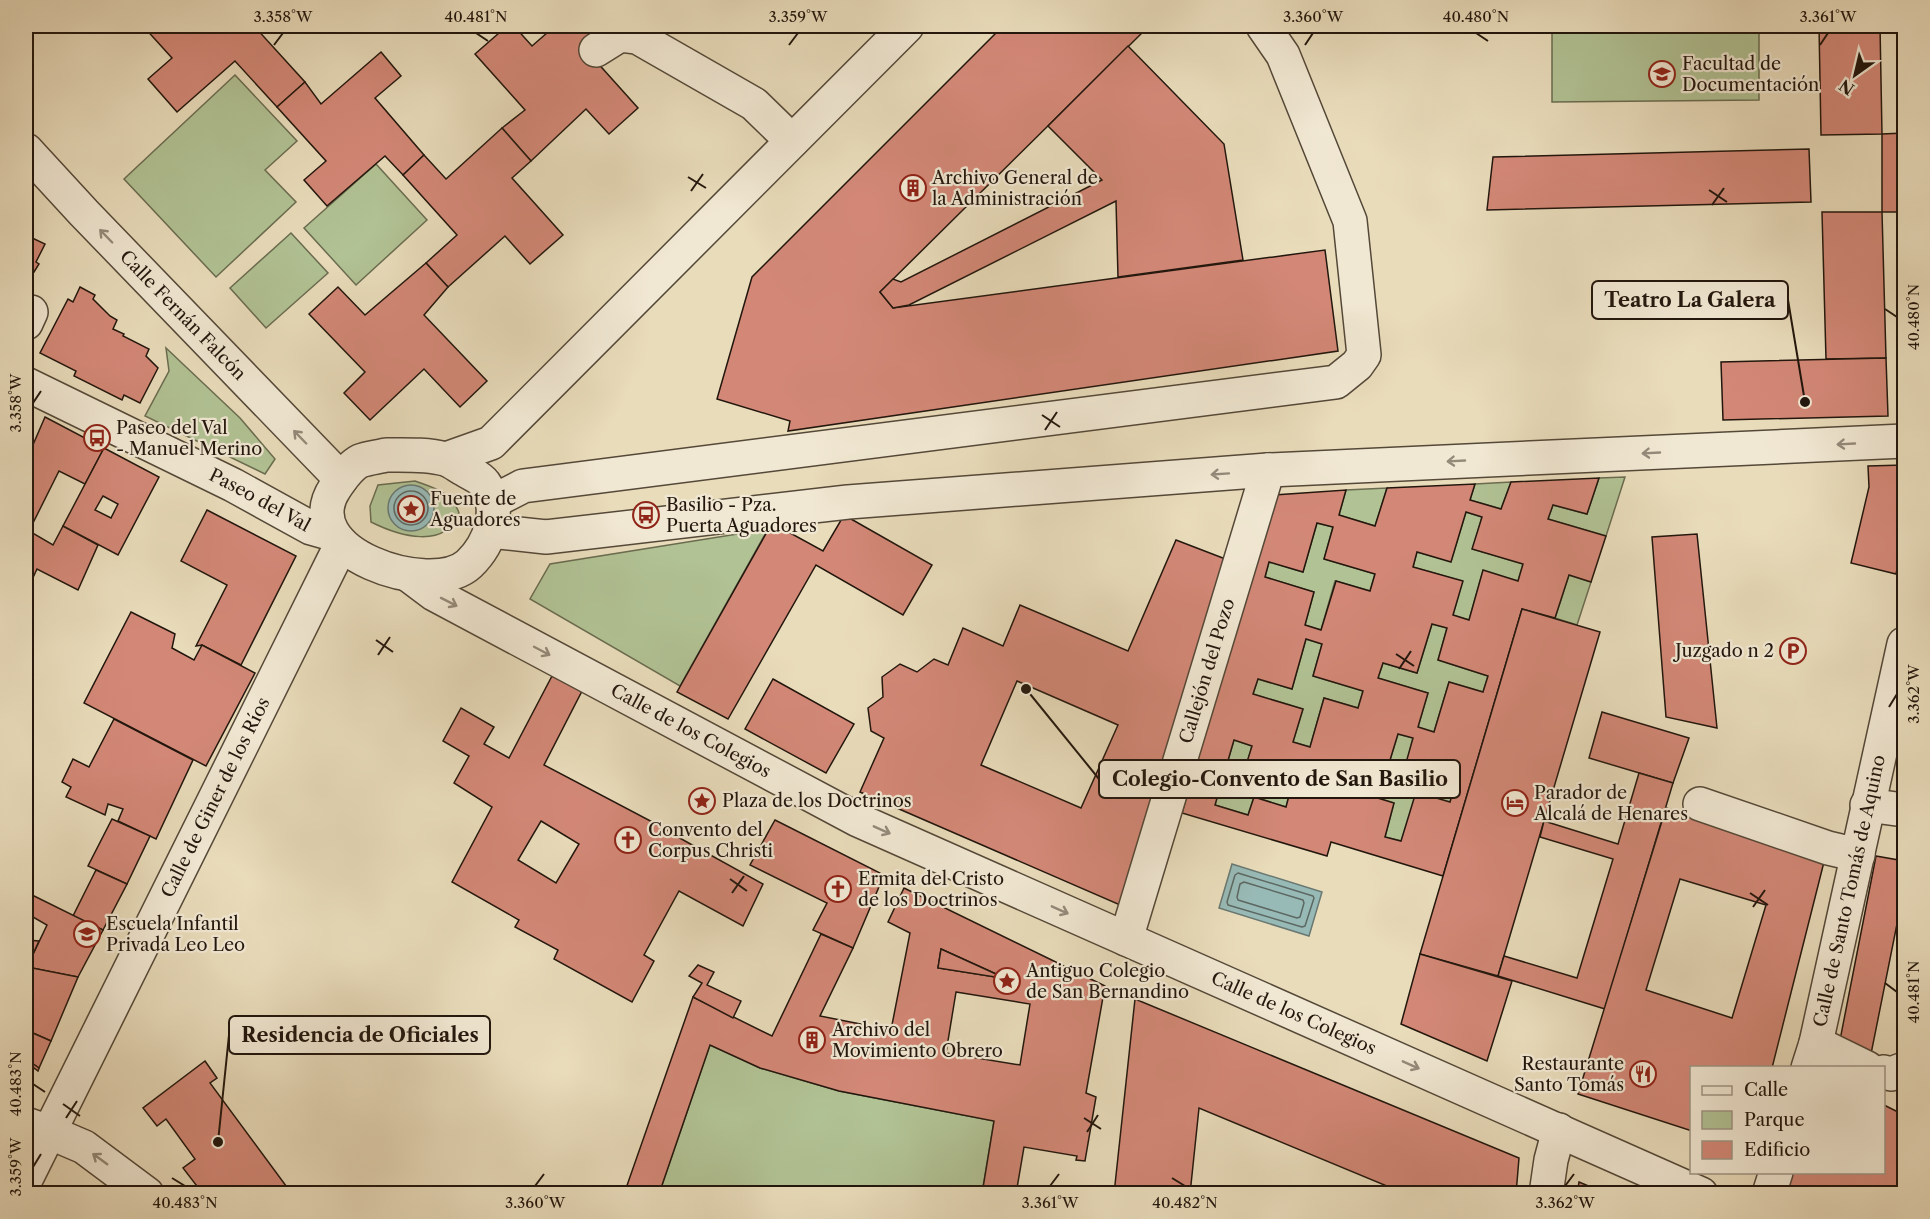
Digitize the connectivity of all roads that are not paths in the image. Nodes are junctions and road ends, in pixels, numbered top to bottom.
1 (907, 26) edge
2 (1263, 26) edge
3 (596, 50) dead end
4 (792, 141) junction
5 (26, 150) edge
6 (30, 396) edge
7 (1905, 441) edge
8 (491, 443) junction
9 (446, 459) junction
10 (1269, 470) junction
11 (233, 485) junction
12 (335, 487) junction
13 (489, 505) junction
14 (336, 539) junction
15 (411, 576) junction
16 (1905, 644) edge
17 (1700, 804) dead end
18 (1867, 806) junction
19 (1905, 810) edge
20 (1858, 855) junction
21 (1126, 939) junction
22 (1812, 1055) edge
23 (1859, 1066) edge
24 (1905, 1069) edge
25 (1885, 1072) edge
26 (37, 1128) edge
27 (1559, 1130) junction
28 (1776, 1174) edge
29 (26, 1179) edge
30 (147, 1194) edge
31 (1546, 1194) edge
32 (1701, 1194) edge
33 (1769, 1194) edge

1 - 4 street
2 - 13 street
3 - 4 street
4 - 8 street
12 -> 5 street, Calle Fernán Falcón
6 - 11 street, Paseo del Val
7 -> 10 street
8 - 9 street
8 - 13 street
9 - 12 street
9 - 13 street
10 -> 13 street
10 - 21 street, Callejón del Pozo
11 - 12 street
11 - 14 street, Paseo del Val
12 - 14 street
13 - 15 street
14 - 15 street
14 - 26 street, Calle de Giner de los Ríos
15 -> 21 street, Calle de los Colegios
16 - 18 street, Calle de Santo Tomás de Aquino
17 - 20 street
18 - 19 street
18 - 20 street, Calle de Santo Tomás de Aquino
20 - 22 street, Calle de Santo Tomás de Aquino
21 -> 27 street, Calle de los Colegios
22 - 23 street
24 - 25 street
26 - 29 street, Calle de Giner de los Ríos
30 -> 26 street
27 - 31 street
27 - 32 street, Calle de los Colegios
28 - 33 street

